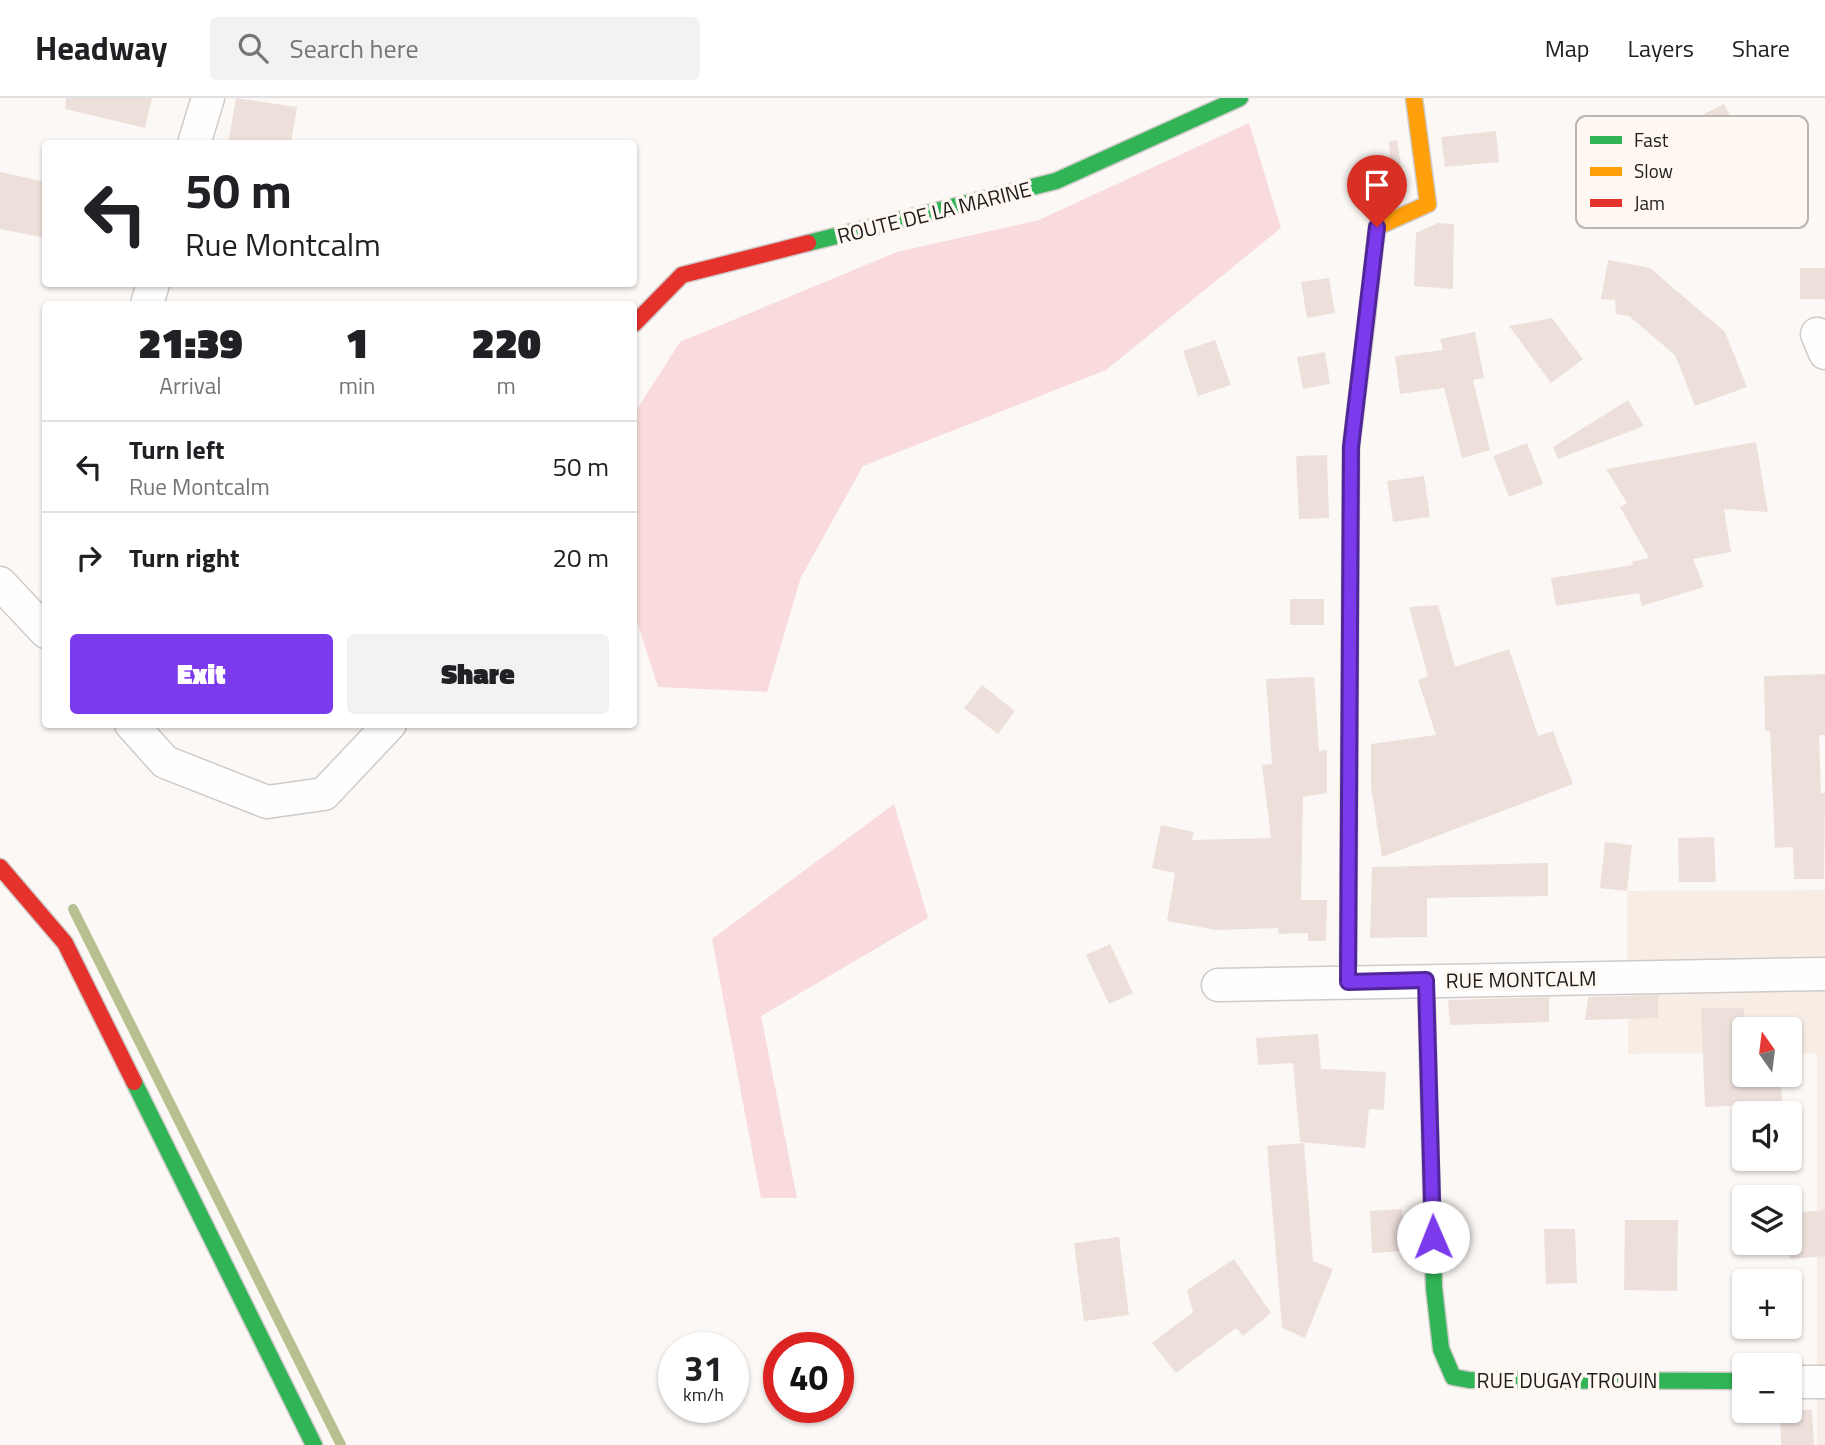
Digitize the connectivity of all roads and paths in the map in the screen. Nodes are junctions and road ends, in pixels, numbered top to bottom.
1 (208, 98) edge
2 (1240, 98) edge
3 (1414, 98) edge
4 (195, 140) edge
5 (637, 321) edge
6 (0, 583) edge
7 (42, 628) edge
8 (135, 728) edge
9 (386, 728) edge
10 (0, 867) edge
11 (1825, 974) edge
12 (1426, 980) junction
13 (1348, 982) junction
14 (1218, 985) dead end
15 (1732, 1381) edge
16 (1802, 1382) edge
17 (1825, 1382) edge
18 (314, 1445) edge

1 - 4 street
2 - 5 street, ROUTE DE LA MARINE
3 - 13 street
6 - 7 street
8 - 9 street
10 - 18 street
11 - 12 street, RUE MONTCALM
12 - 13 street, RUE MONTCALM
12 - 15 street, RUE DUGAY TROUIN
13 - 14 street, RUE MONTCALM
16 - 17 street

